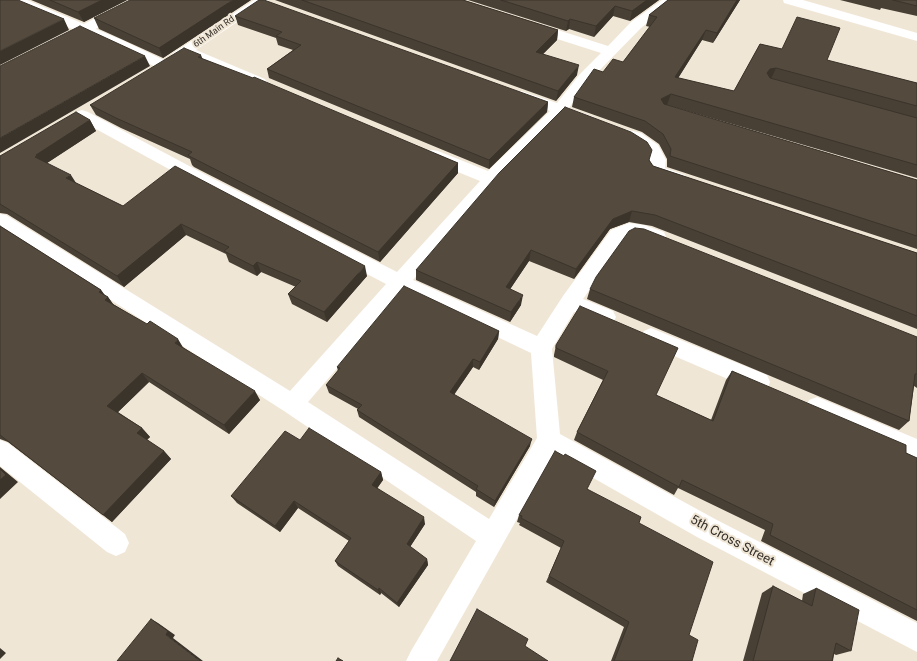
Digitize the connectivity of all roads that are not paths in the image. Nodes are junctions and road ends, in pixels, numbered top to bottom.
1 (16, 0) edge
2 (140, 0) edge
3 (263, 0) edge
4 (648, 0) edge
5 (789, 0) edge
6 (668, 2) edge
7 (277, 6) edge
8 (516, 21) edge
9 (84, 30) junction
10 (917, 37) edge
11 (49, 48) edge
12 (187, 51) junction
13 (610, 51) junction
14 (163, 65) junction
15 (149, 73) edge
16 (274, 88) edge
17 (508, 91) edge
18 (560, 110) junction
19 (82, 115) edge
20 (419, 149) edge
21 (491, 179) junction
22 (696, 185) edge
23 (0, 220) edge
24 (674, 244) edge
25 (399, 282) junction
26 (570, 302) junction
27 (541, 348) junction
28 (779, 391) edge
29 (801, 400) edge
30 (292, 404) junction
31 (549, 440) junction
32 (917, 450) edge
33 (0, 451) edge
34 (493, 537) junction
35 (116, 543) dead end
36 (917, 638) edge
37 (421, 661) edge

1 - 9 street
2 - 9 street
3 - 7 street
3 - 12 street, 6th Main Rd
4 - 6 street
5 - 10 street
6 - 13 street
8 - 13 street
9 - 11 street
9 - 14 street
12 - 14 street, 6th Main Rd
12 - 16 street
13 - 18 street
14 - 15 street, 6th Main Rd
17 - 18 street
18 - 21 street
18 - 22 street
19 - 25 street
20 - 21 street
21 - 25 street
23 - 30 street
24 - 26 street
25 - 27 street
25 - 30 street
26 - 27 street
26 - 28 street
27 - 31 street
29 - 32 street
30 - 34 street
31 - 34 street
31 - 36 street, 5th Cross Street
33 - 35 street
34 - 37 street

